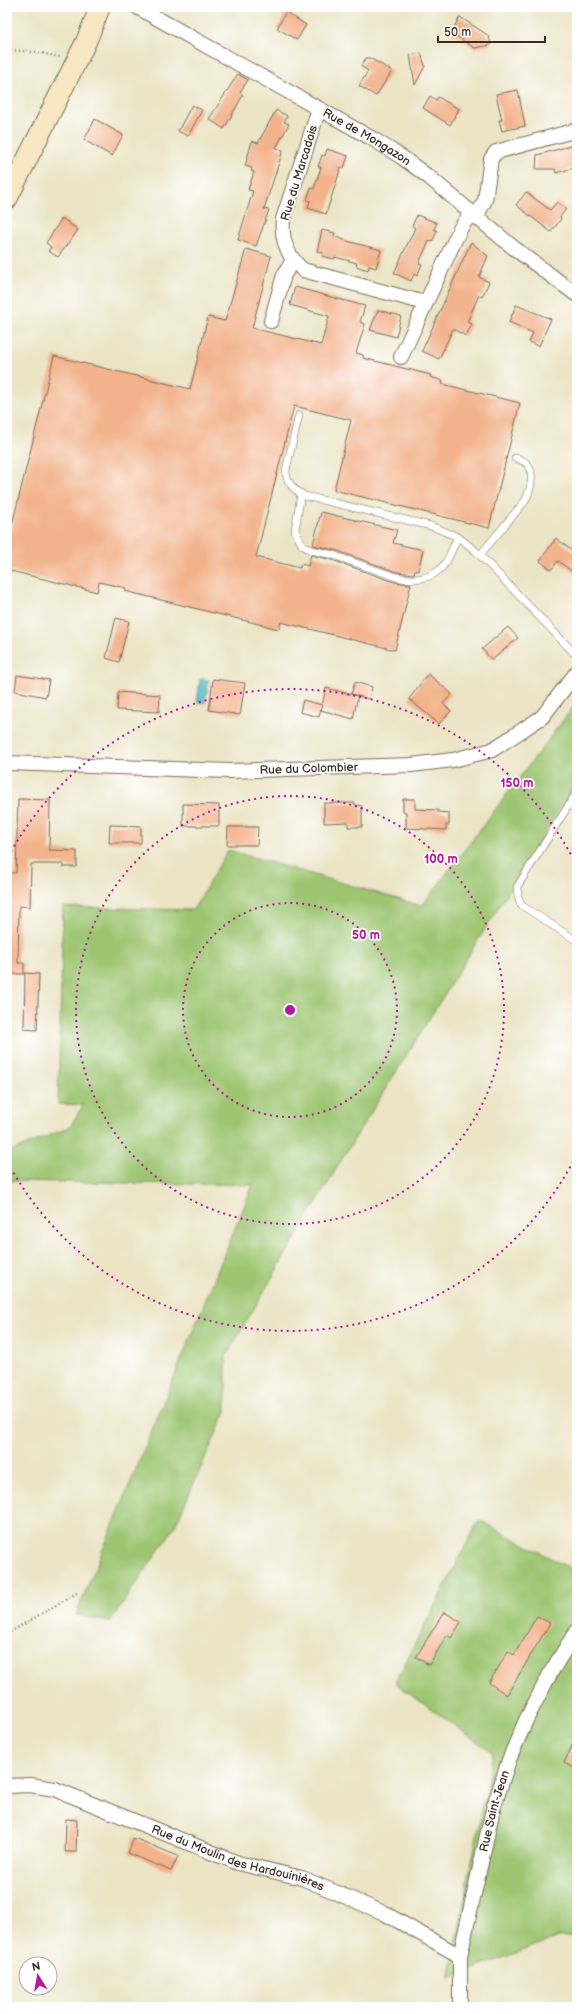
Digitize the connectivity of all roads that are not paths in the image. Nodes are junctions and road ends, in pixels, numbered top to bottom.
1 (100, 7) edge
2 (137, 7) edge
3 (319, 109) junction
4 (577, 130) edge
5 (7, 199) edge
6 (474, 215) junction
7 (293, 260) junction
8 (577, 296) edge
9 (425, 303) junction
10 (271, 321) dead end
11 (401, 357) dead end
12 (299, 416) dead end
13 (515, 458) dead end
14 (301, 494) junction
15 (458, 537) junction
16 (480, 555) junction
17 (577, 656) edge
18 (577, 672) edge
19 (7, 763) edge
20 (577, 792) edge
21 (577, 941) edge
22 (577, 1630) edge
23 (7, 1786) edge
24 (460, 1956) junction
25 (460, 2007) edge

1 - 5 street
2 - 3 street, Rue de Mongazon
3 - 6 street, Rue de Mongazon
3 - 7 street, Rue du Marcadais
4 - 6 street
6 - 8 street, Rue de Mongazon
6 - 9 street
7 - 9 street
7 - 10 street
9 - 11 street
12 - 14 lane
13 - 16 lane
14 - 15 lane
14 - 15 lane
15 - 16 lane
16 - 17 lane
18 - 19 street, Rue du Colombier
20 - 21 lane
22 - 24 street, Rue Saint-Jean
23 - 24 street, Rue du Moulin des Hardouinières
24 - 25 street, Rue Saint-Jean

